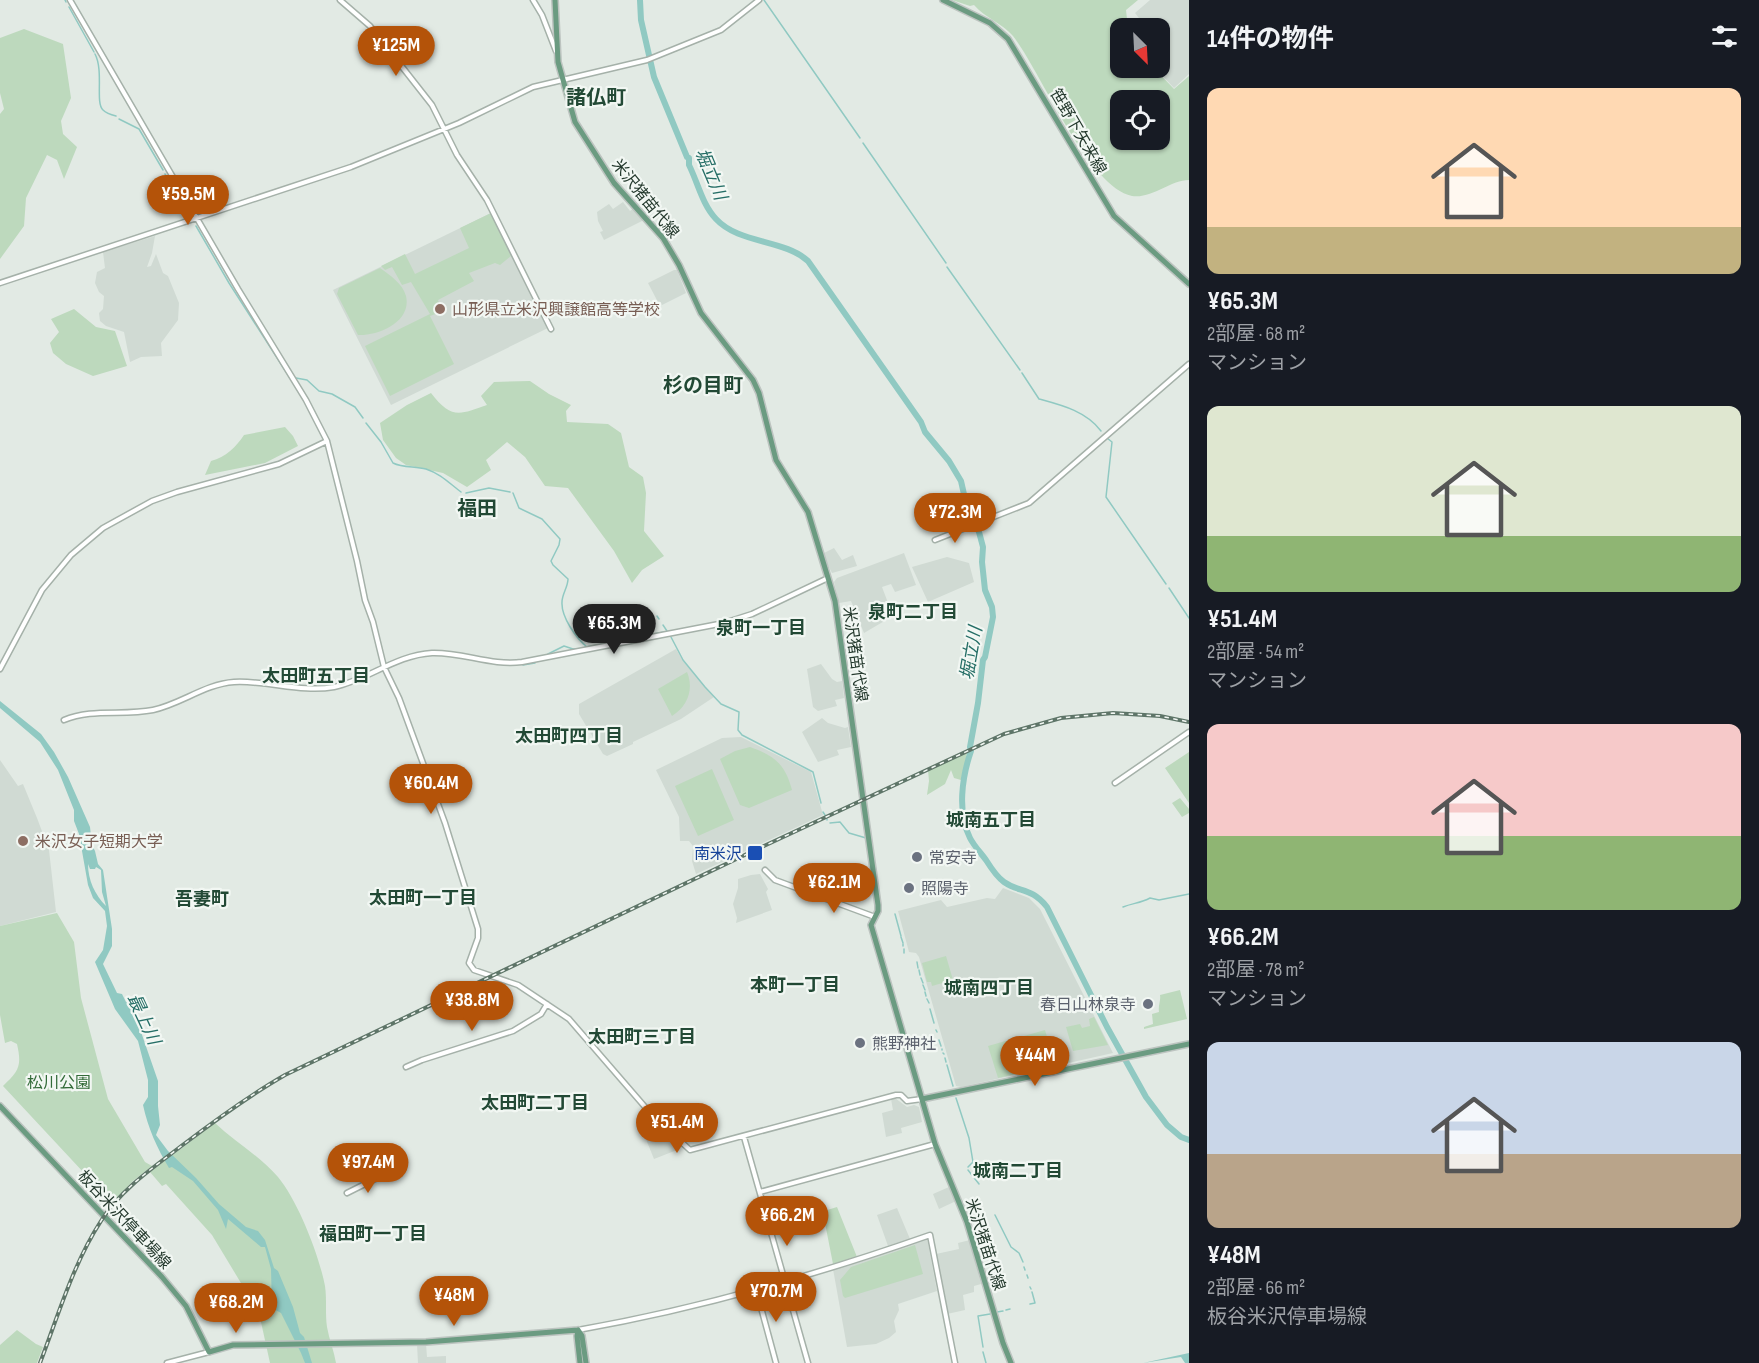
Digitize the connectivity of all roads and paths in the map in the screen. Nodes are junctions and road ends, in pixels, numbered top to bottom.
1 (70, 0) edge
2 (340, 0) edge
3 (533, 0) edge
4 (555, 0) edge
5 (759, 0) edge
6 (943, 0) edge
7 (557, 53) junction
8 (562, 79) junction
9 (444, 129) junction
10 (196, 219) junction
11 (0, 284) edge
12 (1189, 284) edge
13 (551, 329) dead end
14 (1189, 364) edge
15 (327, 441) junction
16 (935, 540) dead end
17 (829, 578) junction
18 (384, 667) junction
19 (0, 669) edge
20 (64, 720) dead end
21 (1189, 732) edge
22 (1115, 783) dead end
23 (765, 870) dead end
24 (875, 917) junction
25 (547, 1005) junction
26 (1189, 1044) edge
27 (406, 1067) dead end
28 (922, 1099) junction
29 (0, 1106) edge
30 (744, 1137) junction
31 (935, 1144) junction
32 (403, 1165) dead end
33 (760, 1192) junction
34 (347, 1193) dead end
35 (785, 1281) junction
36 (756, 1289) junction
37 (579, 1330) junction
38 (209, 1352) junction
39 (167, 1363) edge
40 (580, 1363) edge
41 (586, 1363) edge
42 (776, 1363) edge
43 (808, 1363) edge
44 (955, 1363) edge
45 (1011, 1363) edge

1 - 10 street
2 - 9 street
3 - 7 street
4 - 7 main road, 米沢猪苗代線
5 - 8 street
6 - 12 main road, 笹野下矢来線
7 - 8 main road, 米沢猪苗代線
8 - 9 street
8 - 17 main road, 米沢猪苗代線
9 - 10 street
9 - 13 street
10 - 11 street
10 - 15 street
14 - 16 street
15 - 18 street
15 - 19 street
17 - 18 street
17 - 24 main road, 米沢猪苗代線
18 - 20 street
18 - 25 street
21 - 22 street
23 - 24 street
24 - 28 main road, 米沢猪苗代線
25 - 27 street
25 - 30 street
26 - 28 main road
28 - 30 street
28 - 31 main road, 米沢猪苗代線
29 - 38 main road, 板谷米沢停車場線
30 - 33 street
31 - 33 street
31 - 45 main road, 米沢猪苗代線
32 - 34 street
33 - 35 street
35 - 36 street
35 - 43 street
35 - 44 street
36 - 37 street
36 - 42 street
37 - 38 main road
37 - 40 main road
37 - 41 main road
38 - 39 street

